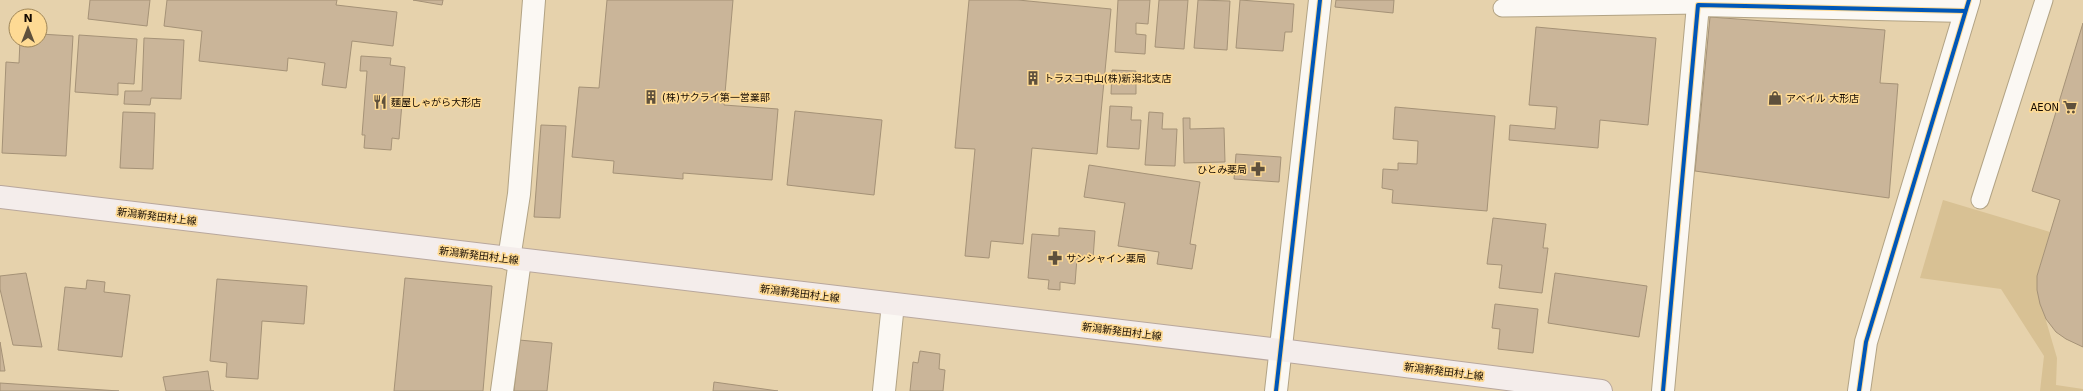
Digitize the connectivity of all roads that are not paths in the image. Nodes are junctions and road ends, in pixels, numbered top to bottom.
1 (534, 0) edge
2 (1320, 0) edge
3 (2044, 0) edge
4 (1698, 4) junction
5 (1967, 6) edge
6 (1502, 8) dead end
7 (0, 197) edge
8 (1980, 200) dead end
9 (514, 259) junction
10 (893, 304) junction
11 (1280, 350) junction
12 (502, 391) edge
13 (884, 391) edge
14 (1276, 391) edge
15 (1601, 391) edge
16 (1663, 391) edge
17 (1859, 391) edge

1 - 9 street
2 - 11 street
3 - 8 lane
4 - 5 street
4 - 6 lane
4 - 16 street
5 - 17 street
7 - 9 main road, 新潟新発田村上線
9 - 10 main road, 新潟新発田村上線
9 - 12 street
10 - 11 main road, 新潟新発田村上線
10 - 13 street
11 - 14 street
11 - 15 main road, 新潟新発田村上線

